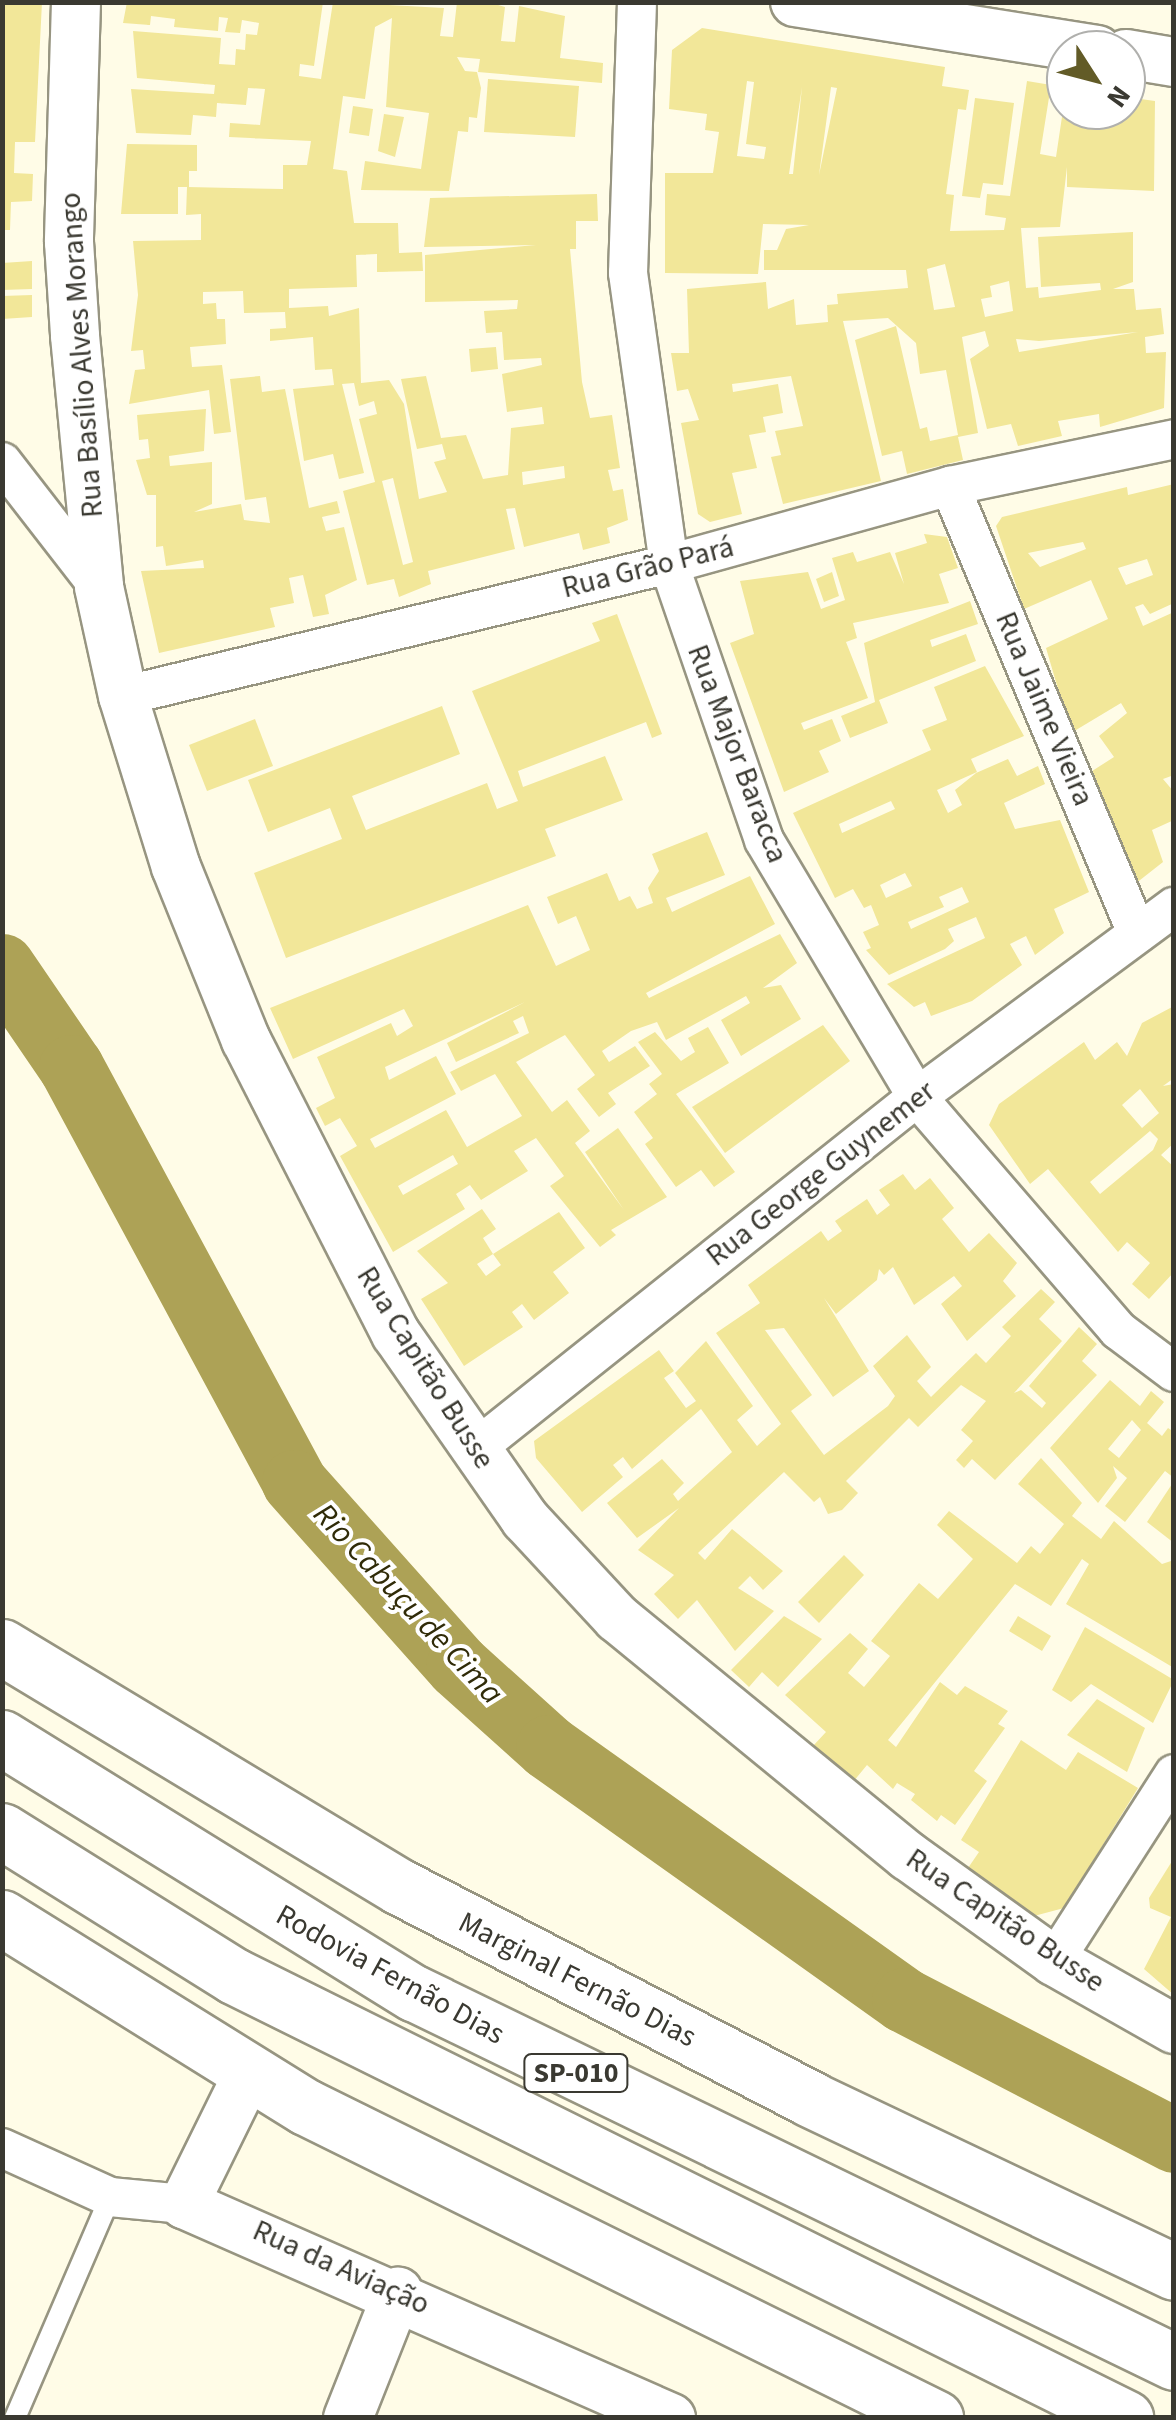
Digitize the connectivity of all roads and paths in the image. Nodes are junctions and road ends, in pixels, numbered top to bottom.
1 (76, 2) edge
2 (636, 2) edge
3 (795, 2) edge
4 (1046, 42) edge
5 (1146, 57) edge
6 (1174, 62) edge
7 (1174, 438) edge
8 (2, 462) edge
9 (950, 486) junction
10 (669, 564) junction
11 (98, 587) junction
12 (123, 696) junction
13 (1174, 907) edge
14 (1138, 933) junction
15 (917, 1097) junction
16 (1174, 1372) edge
17 (474, 1450) junction
18 (2, 1647) edge
19 (2, 1738) edge
20 (1174, 1774) edge
21 (2, 1831) edge
22 (2, 1918) edge
23 (1054, 1961) junction
24 (1174, 2029) edge
25 (248, 2074) junction
26 (2, 2148) edge
27 (110, 2197) junction
28 (184, 2204) junction
29 (1174, 2272) edge
30 (398, 2292) junction
31 (1174, 2362) edge
32 (15, 2418) edge
33 (348, 2418) edge
34 (671, 2418) edge
35 (935, 2418) edge
36 (1125, 2418) edge

1 - 11 street, Rua Basílio Alves Morango
2 - 10 street, Rua Major Baracca
3 - 4 street
5 - 6 street
7 - 9 street, Rua Grão Pará
8 - 11 street, Rua Capitão Busse
9 - 10 street, Rua Grão Pará
9 - 14 street, Rua Jaime Vieira
10 - 12 street, Rua Grão Pará
10 - 15 street, Rua Major Baracca
11 - 12 street, Rua Capitão Busse
12 - 17 street, Rua Capitão Busse
13 - 14 street, Rua George Guynemer
14 - 15 street, Rua George Guynemer
15 - 16 street, Rua Major Baracca
15 - 17 street, Rua George Guynemer
17 - 23 street, Rua Capitão Busse
18 - 29 highway, Marginal Fernão Dias / SP-010
19 - 31 highway, Rodovia Fernão Dias / SP-010
20 - 23 street
21 - 36 highway, SP-010
22 - 25 highway
23 - 24 street, Rua Capitão Busse
25 - 28 street
25 - 35 highway
26 - 27 street, Rua da Aviação
27 - 28 street, Rua da Aviação
27 - 32 lane
28 - 30 street, Rua da Aviação
30 - 33 street
30 - 34 street, Rua da Aviação

